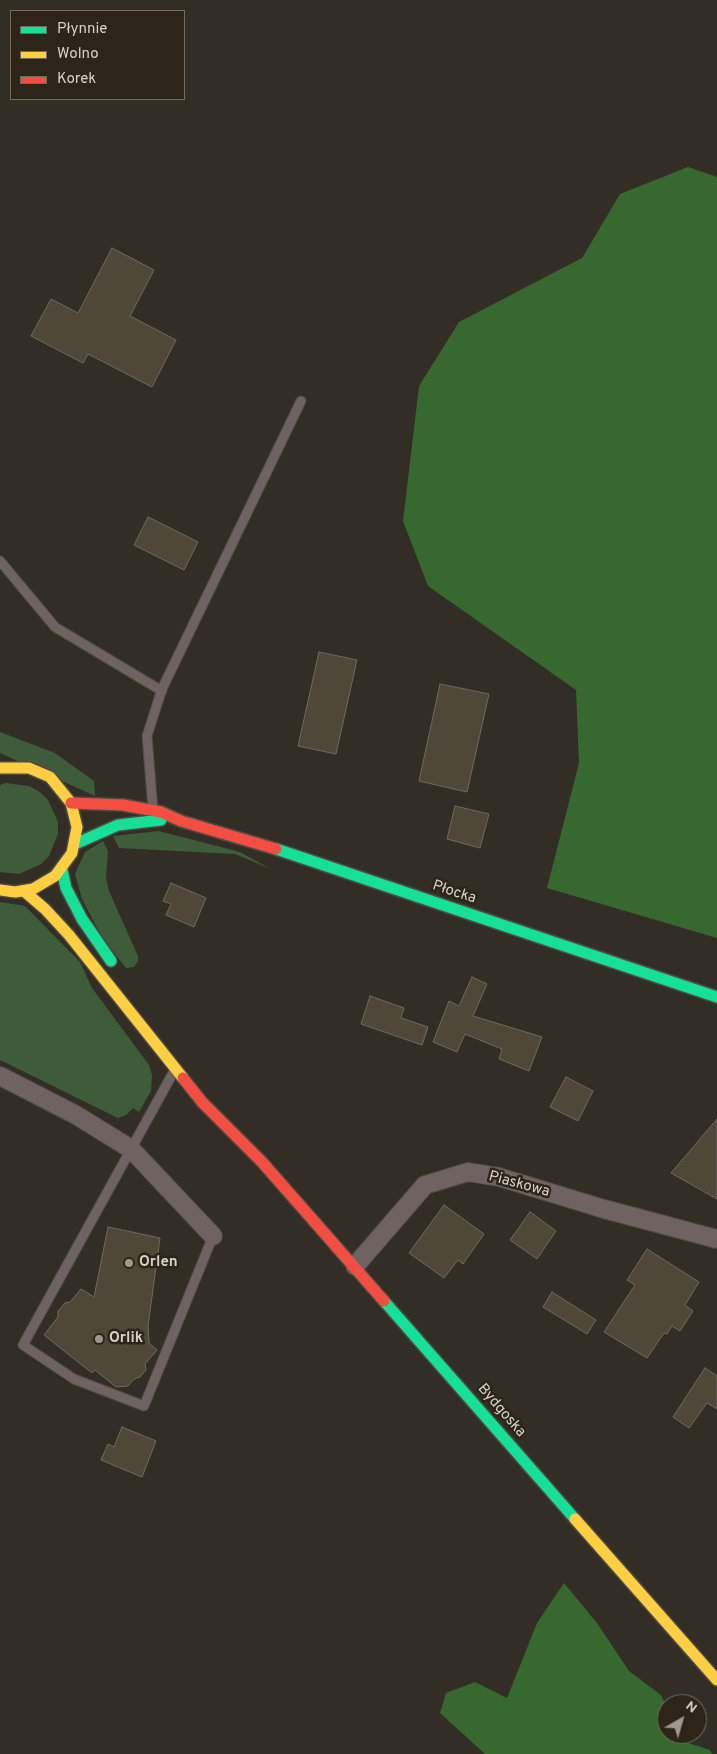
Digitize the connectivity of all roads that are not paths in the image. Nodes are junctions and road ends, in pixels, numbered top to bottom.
1 (301, 402) dead end
2 (0, 561) edge
3 (162, 691) junction
4 (0, 768) edge
5 (71, 802) junction
6 (153, 810) junction
7 (181, 821) junction
8 (75, 844) junction
9 (62, 870) junction
10 (0, 890) edge
11 (24, 891) junction
12 (119, 971) dead end
13 (717, 997) edge
14 (175, 1070) junction
15 (0, 1076) edge
16 (231, 1113) dead end
17 (131, 1149) junction
18 (262, 1162) junction
19 (213, 1236) joint
20 (717, 1239) edge
21 (355, 1266) junction
22 (717, 1680) edge

1 - 3 lane
2 - 3 lane
3 - 6 lane
4 - 5 main road
5 - 6 main road, Płocka
5 - 8 main road
6 - 7 main road, Płocka
7 - 8 main road, Płocka
7 - 13 main road, Płocka
8 - 9 main road
9 - 11 main road
9 - 12 main road
10 - 11 main road
11 - 14 main road
14 - 17 lane
14 - 18 main road
15 - 17 street
16 - 18 main road
17 - 19 street
17 - 19 lane
18 - 21 main road, Bydgoska
20 - 21 street, Piaskowa
21 - 22 main road, Bydgoska

